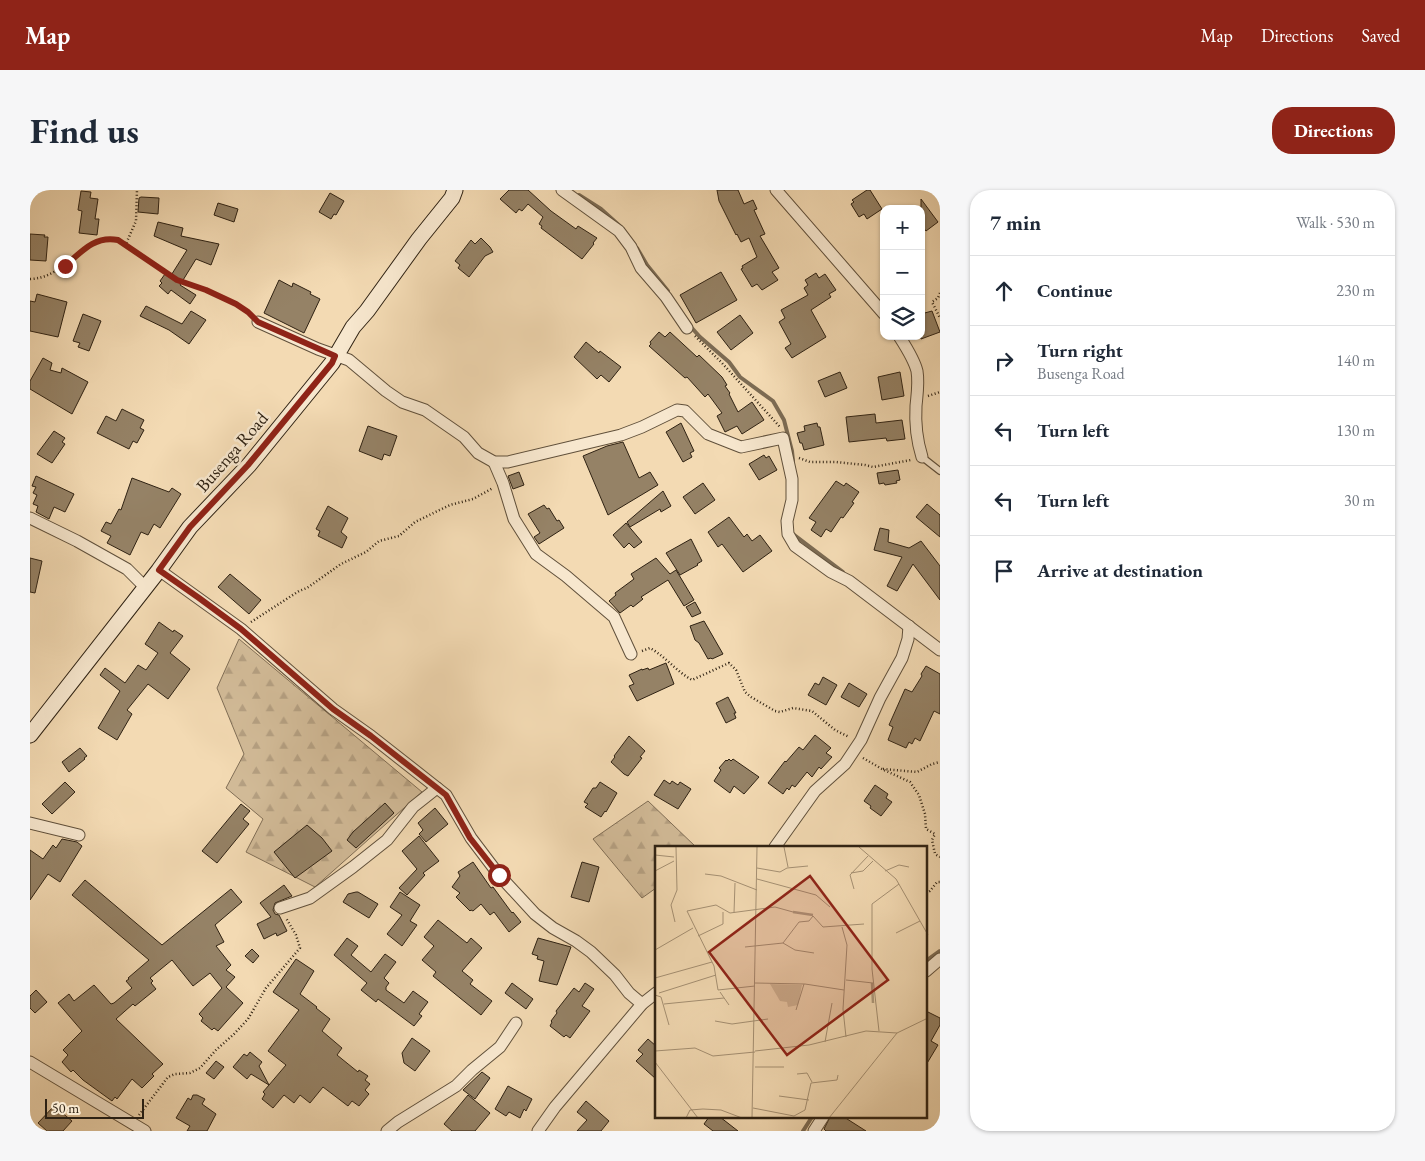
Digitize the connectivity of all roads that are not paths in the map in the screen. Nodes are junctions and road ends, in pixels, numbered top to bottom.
1 (455, 190) edge
2 (562, 190) edge
3 (776, 190) edge
4 (880, 309) edge
5 (258, 322) road end
6 (687, 328) road end
7 (901, 340) edge
8 (335, 356) junction
9 (922, 457) joint
10 (494, 462) junction
11 (940, 470) edge
12 (30, 518) edge
13 (159, 570) junction
14 (144, 586) junction
15 (909, 626) junction
16 (940, 650) edge
17 (631, 654) road end
18 (30, 735) edge
19 (437, 788) junction
20 (30, 823) edge
21 (79, 835) dead end
22 (776, 846) edge
23 (280, 908) road end
24 (940, 958) edge
25 (928, 969) edge
26 (655, 994) edge
27 (642, 1004) junction
28 (516, 1023) dead end
29 (30, 1062) edge
30 (822, 1118) edge
31 (145, 1131) edge
32 (388, 1131) edge
33 (538, 1131) edge
34 (814, 1131) edge

1 - 8 street, Busenga Road
2 - 6 street
3 - 4 street
5 - 8 street
7 - 9 street
8 - 10 street
8 - 13 street, Busenga Road
9 - 11 lane
10 - 15 street
10 - 17 street
12 - 14 street
13 - 14 street, Busenga Road
13 - 19 street
14 - 18 street, Busenga Road
15 - 16 street
15 - 22 street
19 - 23 street
19 - 27 street
20 - 21 street
24 - 25 street
26 - 27 street
27 - 33 street
28 - 32 street
29 - 31 street
30 - 34 street

